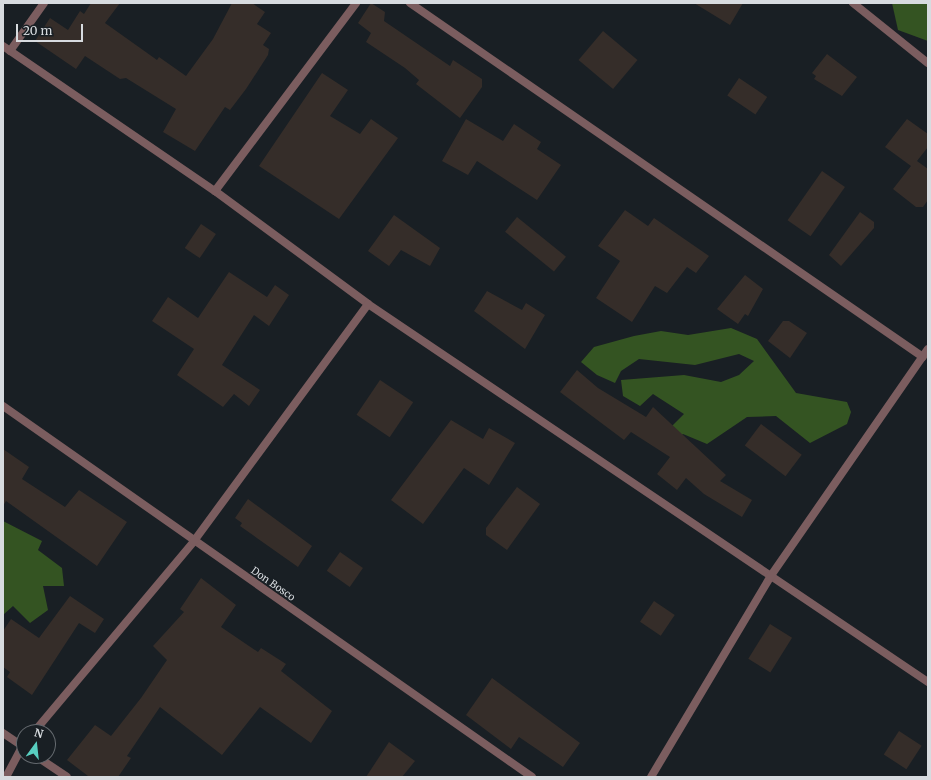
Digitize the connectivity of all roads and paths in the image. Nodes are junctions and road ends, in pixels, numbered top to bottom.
1 (44, 3) edge
2 (356, 3) edge
3 (410, 3) edge
4 (853, 3) edge
5 (3, 46) edge
6 (10, 51) junction
7 (928, 63) edge
8 (215, 191) junction
9 (368, 304) junction
10 (928, 349) edge
11 (923, 357) junction
12 (3, 406) edge
13 (194, 541) junction
14 (770, 577) junction
15 (928, 682) edge
16 (41, 724) edge
17 (3, 733) edge
18 (16, 741) edge
19 (16, 759) edge
20 (48, 764) edge
21 (6, 777) edge
22 (67, 777) edge
23 (532, 777) edge
24 (651, 777) edge

1 - 6 street
2 - 8 street
3 - 11 street
4 - 7 street
5 - 6 street
6 - 8 street
8 - 9 street
9 - 13 street
9 - 14 street
10 - 11 street
11 - 14 street
12 - 13 street, Don Bosco
13 - 16 street
13 - 23 street, Don Bosco
14 - 15 street
14 - 24 street
17 - 18 street
19 - 21 street
20 - 22 street

